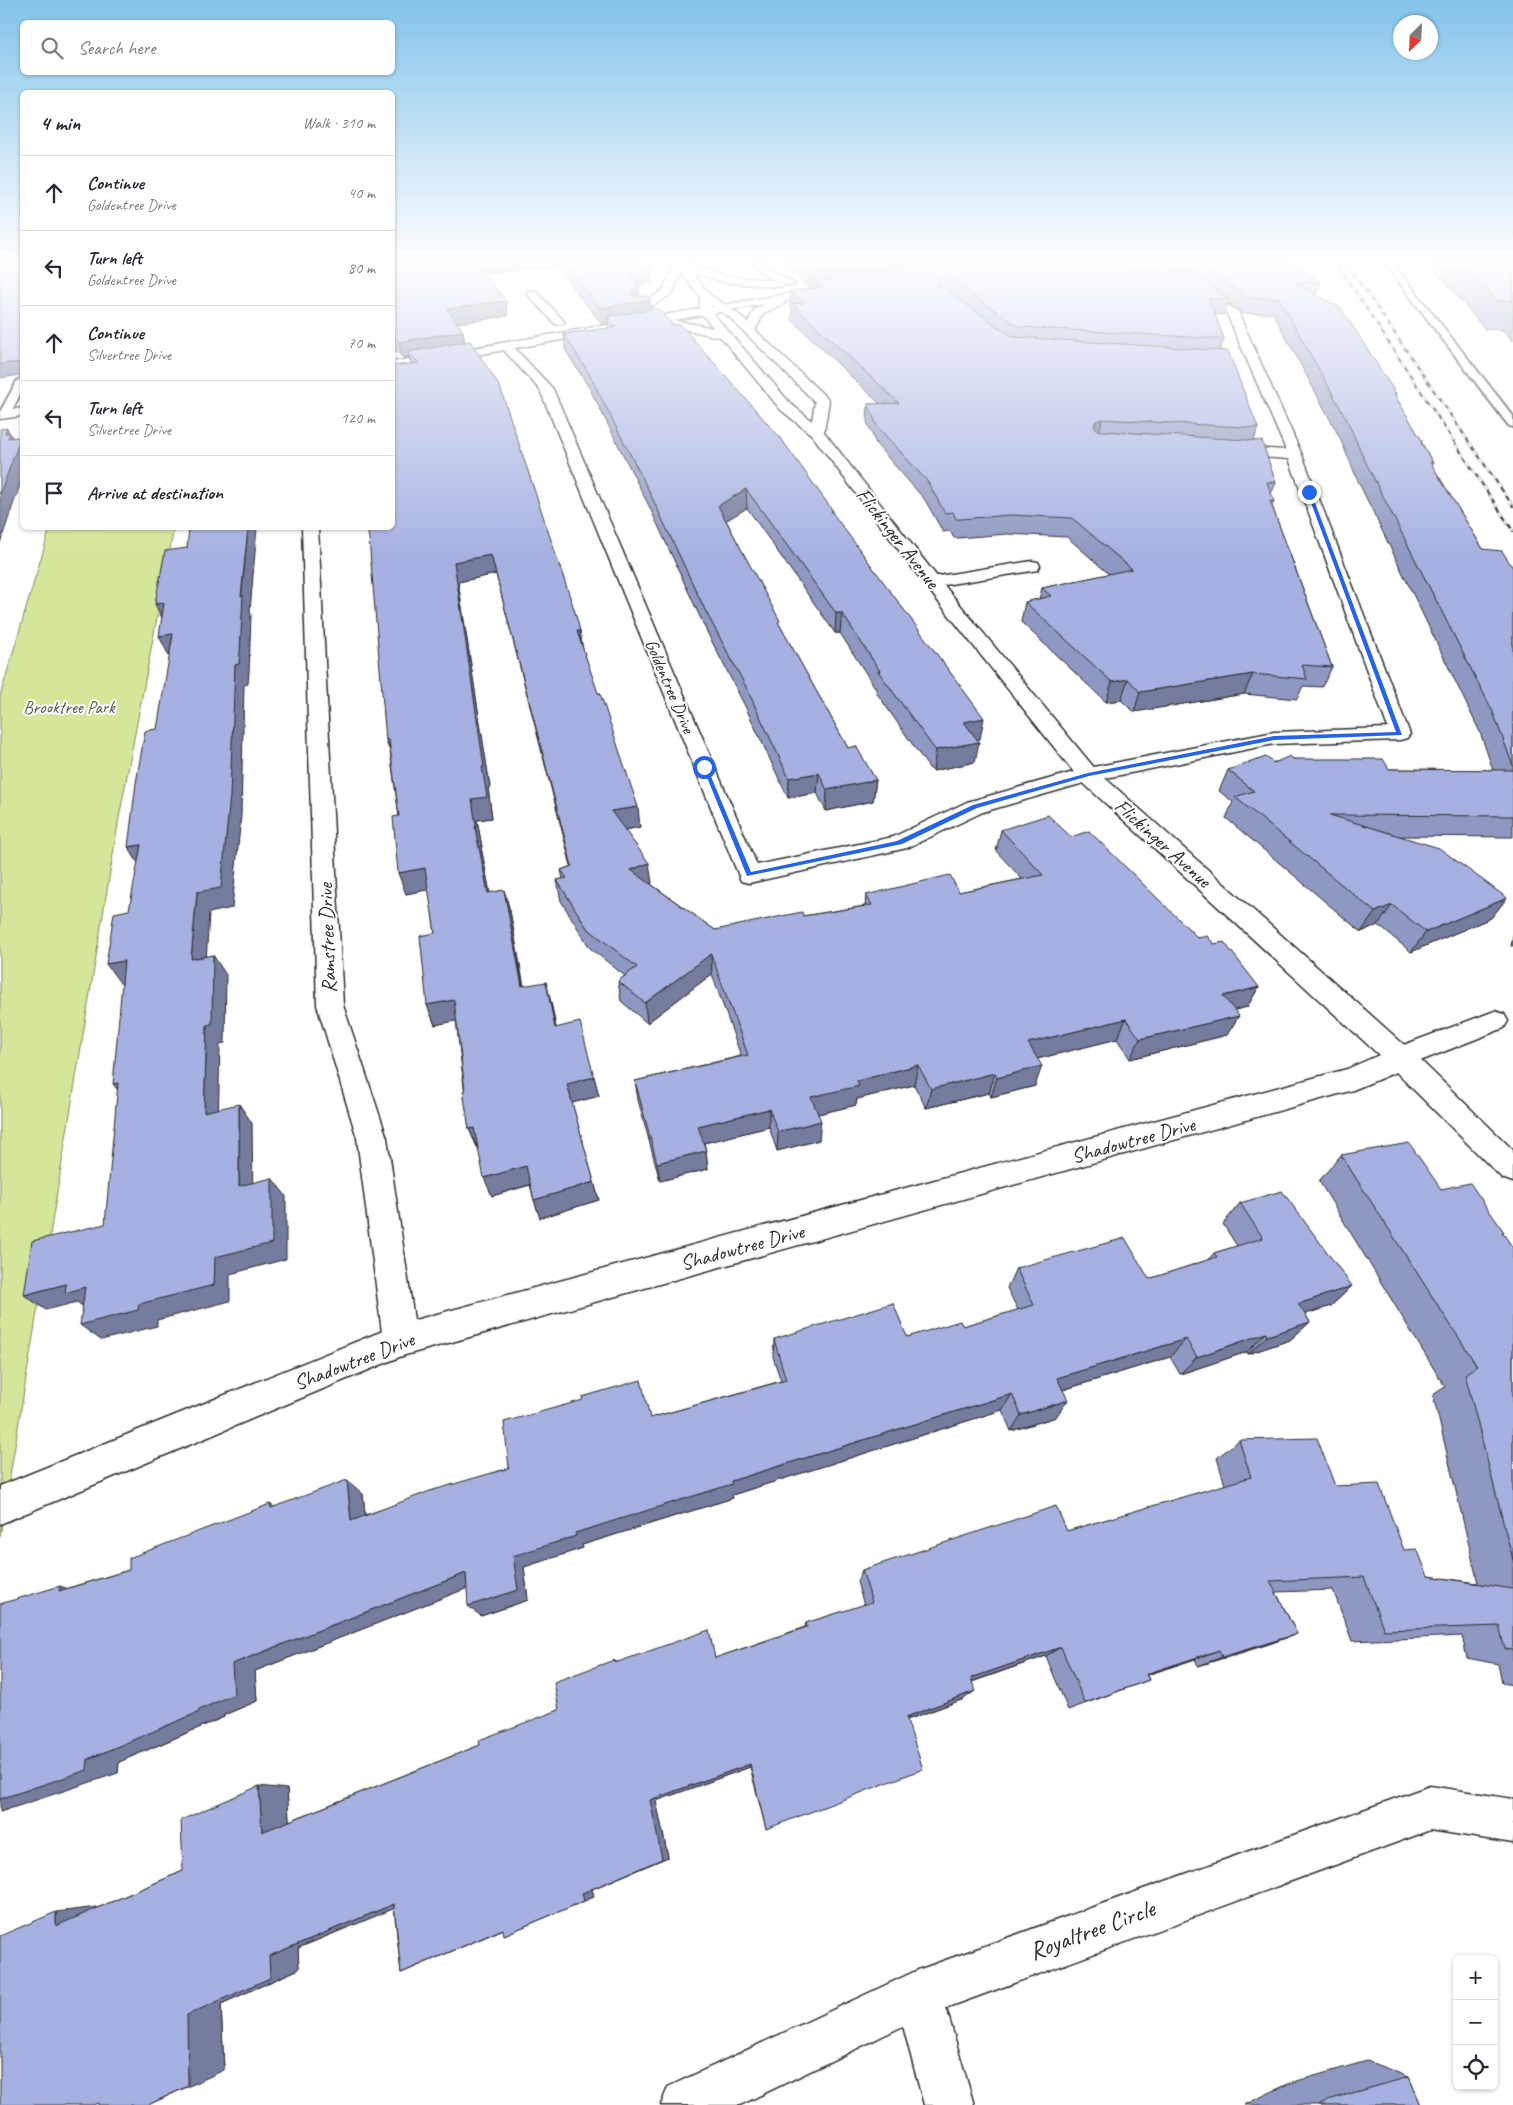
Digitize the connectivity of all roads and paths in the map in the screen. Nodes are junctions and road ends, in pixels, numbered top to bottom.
1 (431, 359) edge
2 (518, 359) edge
3 (745, 359) edge
4 (780, 359) edge
5 (1247, 359) edge
6 (1463, 359) edge
7 (395, 365) edge
8 (20, 385) edge
9 (20, 413) edge
10 (3, 422) edge
11 (1513, 424) edge
12 (817, 432) junction
13 (1212, 450) edge
14 (1295, 455) junction
15 (310, 530) edge
16 (1032, 566) dead end
17 (932, 582) junction
18 (1088, 775) junction
19 (1495, 1021) dead end
20 (1400, 1058) junction
21 (1513, 1169) edge
22 (400, 1340) junction
23 (0, 1505) edge
24 (1513, 1821) edge
25 (918, 1994) junction
26 (686, 2105) edge
27 (949, 2105) edge

1 - 7 street
2 - 18 street, Goldentree Drive
3 - 12 street, Flickinger Avenue
4 - 12 street
5 - 14 street
6 - 11 lane
8 - 10 lane
9 - 10 street
12 - 17 street, Flickinger Avenue
13 - 14 street
14 - 18 street
15 - 22 street, Ramstree Drive
16 - 17 street
17 - 18 street, Flickinger Avenue
18 - 20 street, Flickinger Avenue
19 - 20 street, Shadowtree Drive
20 - 21 street, Flickinger Avenue
20 - 22 street, Shadowtree Drive
22 - 23 street, Shadowtree Drive
24 - 25 street, Royaltree Circle
25 - 26 street, Royaltree Circle
25 - 27 street

